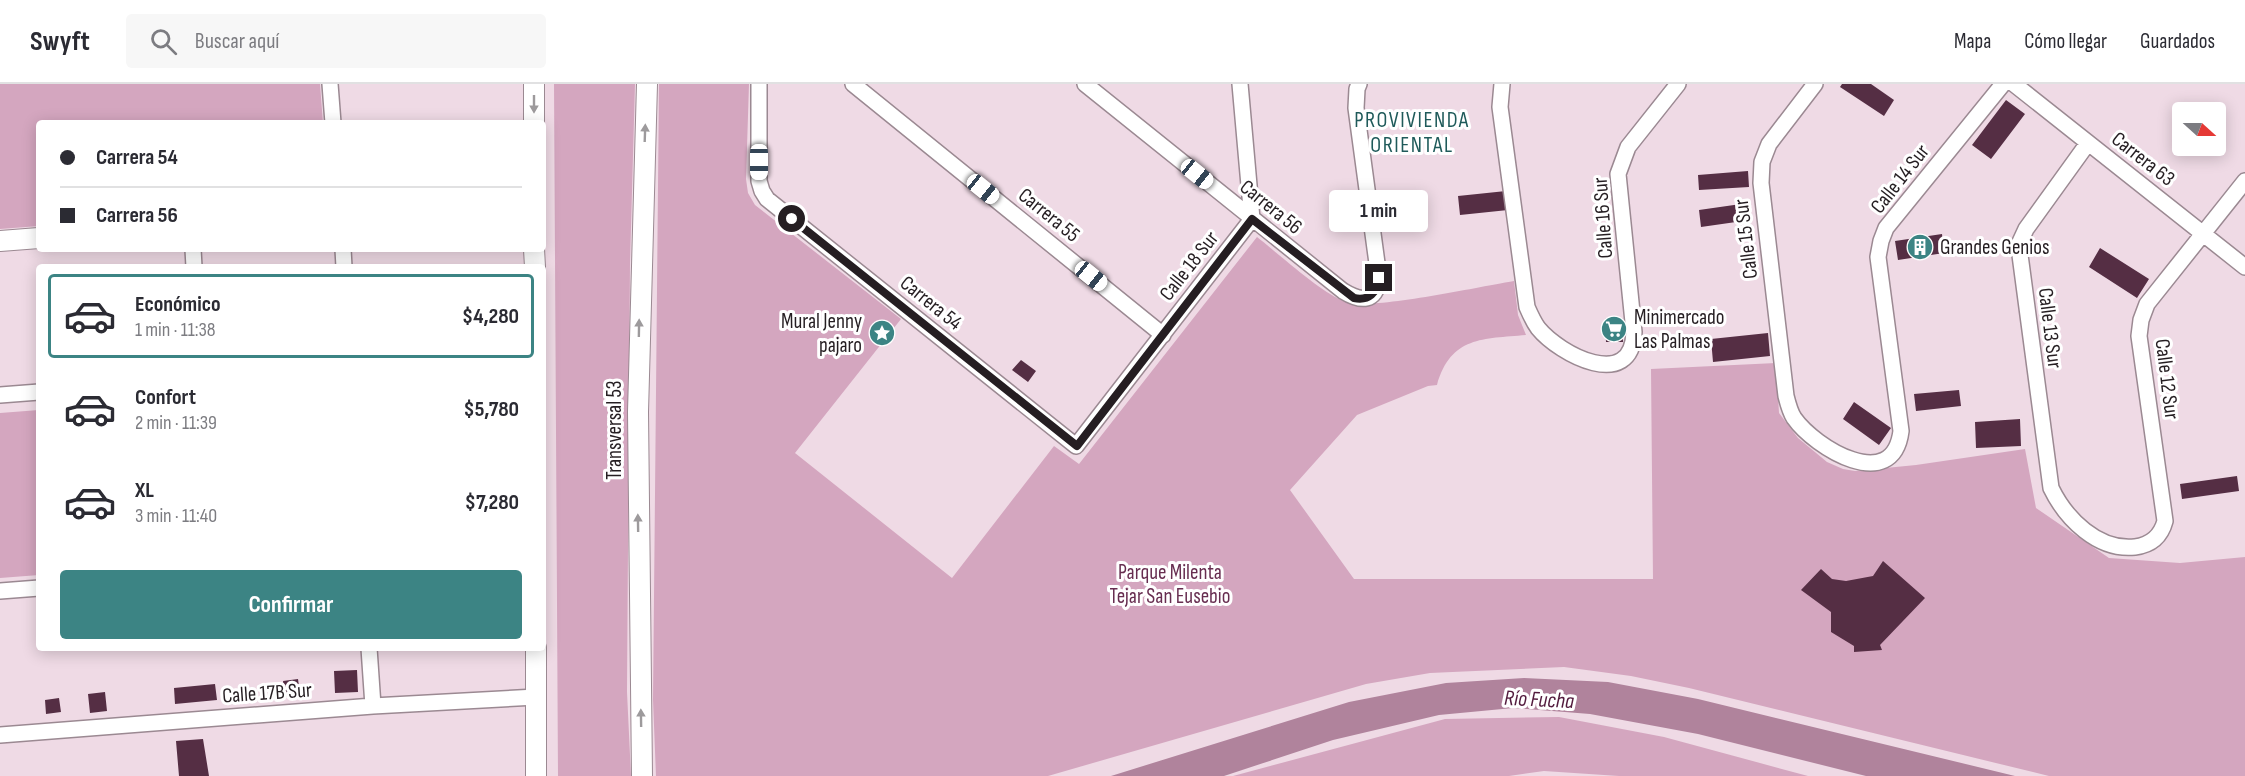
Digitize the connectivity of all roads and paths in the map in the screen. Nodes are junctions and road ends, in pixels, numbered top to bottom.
1 (330, 84) edge
2 (534, 84) edge
3 (646, 84) edge
4 (759, 84) edge
5 (853, 84) edge
6 (1084, 84) edge
7 (1240, 84) edge
8 (1359, 84) edge
9 (1502, 84) edge
10 (1678, 84) edge
11 (1815, 84) edge
12 (2003, 84) edge
13 (2014, 84) edge
14 (333, 120) edge
15 (534, 120) edge
16 (2088, 142) junction
17 (2245, 181) edge
18 (1252, 219) junction
19 (2203, 234) junction
20 (36, 238) edge
21 (0, 242) edge
22 (2245, 267) edge
23 (1163, 335) junction
24 (36, 392) edge
25 (0, 395) edge
26 (1077, 446) joint
27 (1888, 458) joint
28 (2154, 541) joint
29 (36, 588) edge
30 (0, 591) edge
31 (369, 651) edge
32 (536, 651) edge
33 (536, 697) junction
34 (373, 706) junction
35 (0, 735) edge
36 (536, 776) edge
37 (642, 776) edge

1 - 14 street
2 -> 15 street
37 -> 3 street, Transversal 53
4 - 26 street, Carrera 54
5 - 23 street, Carrera 55
6 - 18 street, Carrera 56
7 - 18 street
8 - 18 street, Carrera 56
9 - 10 street, Calle 16 Sur
11 - 27 street, Calle 15 Sur
12 - 27 street, Calle 14 Sur
13 - 16 street, Carrera 63
16 - 19 street, Carrera 63
16 - 28 street, Calle 13 Sur
17 - 19 street, Calle 12 Sur
18 - 23 street, Calle 18 Sur
19 - 22 street, Carrera 63
19 - 28 street, Calle 12 Sur
20 - 21 street
23 - 26 street, Calle 18 Sur
24 - 25 street
29 - 30 street
31 - 34 street
32 - 33 street
33 - 34 street, Calle 17B Sur
33 - 36 street
34 - 35 street, Calle 17B Sur

